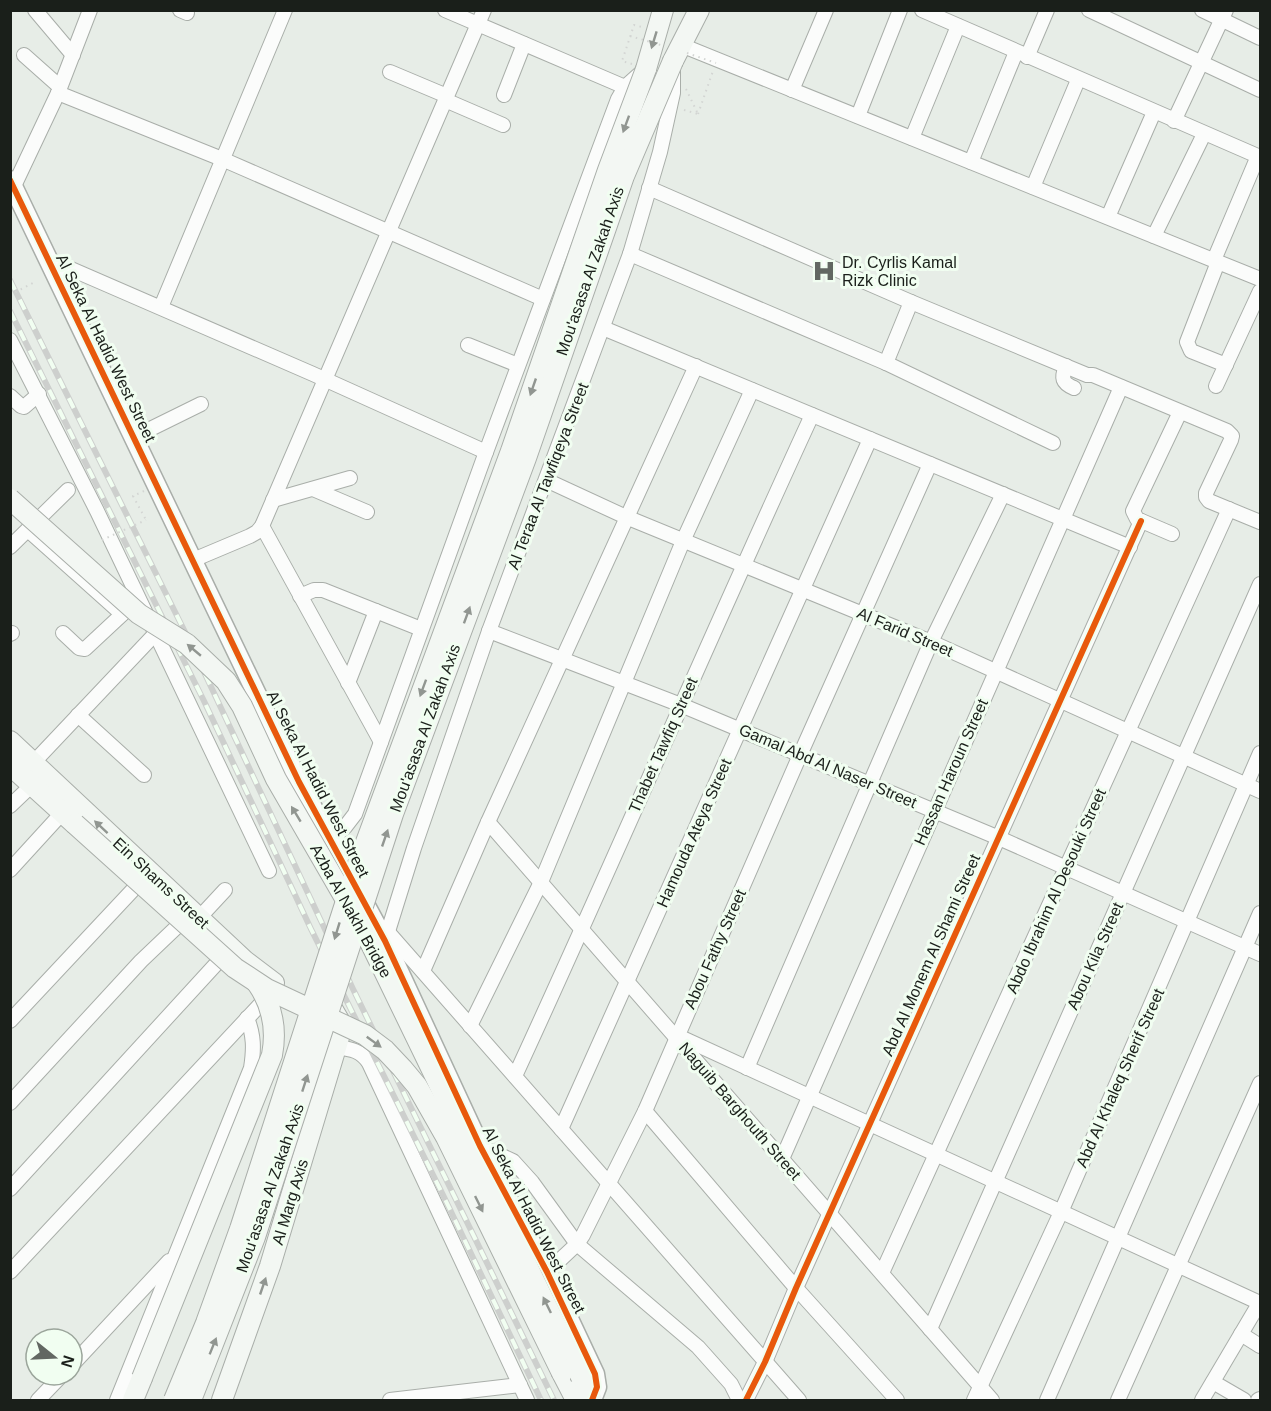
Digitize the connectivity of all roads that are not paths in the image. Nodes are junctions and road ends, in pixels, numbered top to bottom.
1 (35, 10) edge
2 (90, 10) edge
3 (285, 10) edge
4 (445, 10) edge
5 (484, 10) edge
6 (663, 10) edge
7 (699, 10) edge
8 (825, 10) edge
9 (900, 10) edge
10 (922, 10) edge
11 (1047, 10) edge
12 (1089, 10) edge
13 (1202, 10) edge
14 (1224, 15) edge
15 (478, 24) junction
16 (958, 26) junction
17 (1260, 38) edge
18 (524, 44) junction
19 (677, 53) junction
20 (24, 55) dead end
21 (73, 55) junction
22 (1022, 55) junction
23 (1202, 63) junction
24 (646, 69) junction
25 (390, 72) dead end
26 (1078, 80) junction
27 (625, 87) junction
28 (59, 90) junction
29 (792, 90) junction
30 (1260, 90) edge
31 (504, 95) dead end
32 (446, 98) junction
33 (1154, 112) junction
34 (858, 116) junction
35 (1174, 121) junction
36 (503, 125) dead end
37 (1204, 134) junction
38 (912, 138) junction
39 (1259, 157) edge
40 (222, 159) junction
41 (971, 162) junction
42 (12, 183) edge
43 (1033, 187) junction
44 (649, 188) junction
45 (1108, 217) junction
46 (388, 232) junction
47 (1154, 236) junction
48 (630, 255) junction
49 (48, 259) junction
50 (1216, 261) junction
51 (1260, 279) edge
52 (1260, 291) edge
53 (543, 299) junction
54 (911, 302) junction
55 (160, 307) junction
56 (603, 328) junction
57 (10, 340) edge
58 (468, 345) dead end
59 (886, 363) junction
60 (518, 365) junction
61 (1226, 365) junction
62 (696, 366) junction
63 (1066, 366) junction
64 (325, 379) junction
65 (1216, 386) dead end
66 (1121, 387) junction
67 (1074, 388) dead end
68 (752, 390) junction
69 (39, 394) junction
70 (10, 396) edge
71 (201, 404) dead end
72 (1180, 412) junction
73 (812, 415) junction
74 (134, 437) junction
75 (870, 439) junction
76 (1053, 443) dead end
77 (486, 452) junction
78 (930, 464) junction
79 (350, 478) dead end
80 (546, 480) junction
81 (313, 489) junction
82 (68, 490) dead end
83 (1003, 494) junction
84 (10, 499) edge
85 (273, 500) junction
86 (1229, 509) junction
87 (367, 512) dead end
88 (626, 517) junction
89 (1063, 519) junction
90 (1141, 521) junction
91 (1260, 522) edge
92 (262, 526) junction
93 (28, 530) junction
94 (1172, 534) dead end
95 (683, 541) junction
96 (10, 547) edge
97 (1130, 547) junction
98 (194, 560) junction
99 (743, 565) junction
100 (1260, 584) edge
101 (801, 589) junction
102 (300, 596) junction
103 (139, 598) junction
104 (376, 611) junction
105 (122, 614) junction
106 (863, 614) junction
107 (421, 629) junction
108 (489, 631) junction
109 (63, 633) dead end
110 (156, 633) junction
111 (931, 642) junction
112 (562, 659) junction
113 (995, 671) junction
114 (348, 683) junction
115 (624, 683) junction
116 (1060, 700) junction
117 (681, 705) junction
118 (78, 715) junction
119 (740, 729) junction
120 (1128, 731) junction
121 (10, 741) edge
122 (381, 742) junction
123 (1260, 753) edge
124 (800, 755) junction
125 (1184, 756) junction
126 (33, 763) junction
127 (10, 765) edge
128 (144, 775) dead end
129 (32, 784) junction
130 (870, 784) junction
131 (1247, 785) junction
132 (1260, 791) edge
133 (10, 806) edge
134 (934, 811) junction
135 (69, 818) junction
136 (488, 822) junction
137 (999, 838) junction
138 (330, 841) junction
139 (1066, 868) junction
140 (10, 870) edge
141 (268, 871) dead end
142 (150, 872) junction
143 (541, 882) junction
144 (225, 890) dead end
145 (1124, 893) junction
146 (1260, 914) edge
147 (191, 920) junction
148 (1188, 922) junction
149 (582, 930) junction
150 (387, 937) junction
151 (1246, 947) junction
152 (231, 949) junction
153 (1260, 954) edge
154 (423, 971) junction
155 (255, 981) junction
156 (628, 982) junction
157 (278, 985) junction
158 (326, 1006) joint
159 (247, 1018) junction
160 (10, 1021) edge
161 (470, 1026) junction
162 (676, 1036) junction
163 (336, 1047) junction
164 (747, 1068) junction
165 (515, 1076) junction
166 (1260, 1083) edge
167 (809, 1096) junction
168 (10, 1103) edge
169 (645, 1112) junction
170 (870, 1124) junction
171 (561, 1129) junction
172 (480, 1146) junction
173 (936, 1154) junction
174 (782, 1159) junction
175 (995, 1182) junction
176 (609, 1183) junction
177 (10, 1189) edge
178 (1061, 1212) junction
179 (830, 1214) junction
180 (1117, 1238) junction
181 (577, 1244) junction
182 (176, 1255) junction
183 (1178, 1266) junction
184 (10, 1272) edge
185 (547, 1272) junction
186 (882, 1273) junction
187 (796, 1288) junction
188 (1259, 1306) edge
189 (930, 1329) junction
190 (1241, 1334) junction
191 (1260, 1346) edge
192 (84, 1352) edge
193 (765, 1362) junction
194 (572, 1375) junction
195 (1213, 1382) junction
196 (520, 1385) junction
197 (51, 1387) edge
198 (981, 1387) junction
199 (395, 1400) edge
200 (587, 1400) edge
201 (38, 1401) edge
202 (117, 1401) edge
203 (133, 1401) edge
204 (174, 1401) edge
205 (191, 1401) edge
206 (222, 1401) edge
207 (390, 1401) edge
208 (527, 1401) edge
209 (739, 1401) edge
210 (746, 1401) edge
211 (800, 1401) edge
212 (897, 1401) edge
213 (974, 1401) edge
214 (992, 1401) edge
215 (1047, 1401) edge
216 (1118, 1401) edge
217 (1202, 1401) edge
218 (1244, 1401) edge

1 - 21 street
2 - 21 street
3 - 40 street
4 - 15 street
5 - 15 street
6 -> 24 main road
7 - 19 main road, Al Teraa Al Tawfiqeya Street
8 - 29 street
9 - 34 street
10 - 16 street
11 - 22 street
12 - 23 street
13 - 14 street
14 - 17 street
14 - 23 street
15 - 18 street
15 - 32 street
16 - 22 street
16 - 38 street
18 - 27 street
18 - 31 street
19 - 29 street
19 - 44 street, Al Teraa Al Tawfiqeya Street
205 -> 19 main road, Mou'asasa Al Zakah Axis, bridge
20 - 28 street
21 - 28 street
22 - 26 street
22 - 41 street
23 - 30 street
23 - 35 street
24 - 27 street
24 -> 204 main road, Mou'asasa Al Zakah Axis, bridge
25 - 32 street
26 - 33 street
26 - 43 street
27 - 53 street
28 - 40 street
28 - 42 street
29 - 34 street
32 - 36 street
32 - 46 street
33 - 35 street
33 - 45 street
34 - 38 street
35 - 37 street
37 - 39 street
37 - 47 street
38 - 41 street
39 - 50 street
40 - 46 street
40 - 55 street
41 - 43 street
42 - 49 street, Al Seka Al Hadid West Street
43 - 45 street
44 - 48 street, Al Teraa Al Tawfiqeya Street
44 - 54 street
45 - 47 street
46 - 53 street
46 - 64 street
47 - 50 street
48 - 56 street, Al Teraa Al Tawfiqeya Street
48 - 59 street
49 - 55 street
49 - 74 street, Al Seka Al Hadid West Street
50 - 51 street
50 - 61 street
52 - 61 street
53 - 60 street
54 - 59 street
54 - 63 street
55 - 64 street
56 - 62 street
56 - 80 street, Al Teraa Al Tawfiqeya Street
57 - 69 street
58 - 60 street
59 - 76 street
60 - 77 street
61 - 65 street
62 - 68 street
62 - 88 street
63 - 66 street
63 - 67 street
64 - 77 street
64 - 85 street
66 - 72 street
66 - 89 street, Hassan Haroun Street
68 - 73 street
68 - 95 street
69 - 70 street
69 - 103 street
71 - 74 street
72 - 86 street
72 - 90 street
73 - 75 street
73 - 99 street, Thabet Tawfiq Street
74 - 98 street, Al Seka Al Hadid West Street
75 - 78 street
75 - 101 street, Hamouda Ateya Street
77 - 107 street
78 - 83 street
78 - 106 street, Abou Fathy Street
79 - 81 street
80 - 88 street, Al Farid Street
80 - 108 street, Al Teraa Al Tawfiqeya Street
81 - 85 street
81 - 87 street
82 - 93 street
83 - 89 street
83 - 111 street
194 -> 84 main road, Azba Al Nakhl Bridge, bridge
85 - 92 street
86 - 91 street
86 - 120 street, Abdo Ibrahim Al Desouki Street
88 - 95 street, Al Farid Street
88 - 112 street
89 - 97 street
89 - 113 street, Hassan Haroun Street
90 - 94 street
90 - 97 street, Abd Al Monem Al Shami Street
92 - 98 street
92 - 102 street
93 - 96 street
93 - 105 street
95 - 99 street, Al Farid Street
95 - 115 street
97 - 116 street, Abd Al Monem Al Shami Street
98 - 138 street, Al Seka Al Hadid West Street
99 - 101 street, Al Farid Street
99 - 117 street, Thabet Tawfiq Street
100 - 125 street, Abou Kila Street
101 - 106 street, Al Farid Street
101 - 119 street, Hamouda Ateya Street
102 - 104 street
102 - 114 street
103 - 105 street
103 - 110 street
104 - 107 street
104 - 114 street
105 - 109 street
106 - 111 street, Al Farid Street
106 - 124 street, Abou Fathy Street
107 - 122 street
108 - 112 street, Gamal Abd Al Naser Street
108 - 150 street, Al Teraa Al Tawfiqeya Street
110 - 118 street
110 - 141 street
111 - 113 street, Al Farid Street
111 - 130 street
112 - 115 street, Gamal Abd Al Naser Street
112 - 136 street
113 - 116 street, Al Farid Street
113 - 134 street, Hassan Haroun Street
114 - 122 street
115 - 117 street, Gamal Abd Al Naser Street
115 - 143 street
116 - 120 street, Al Farid Street
116 - 137 street, Abd Al Monem Al Shami Street
117 - 119 street, Gamal Abd Al Naser Street
117 - 149 street, Thabet Tawfiq Street
118 - 126 street
118 - 128 street
119 - 124 street, Gamal Abd Al Naser Street
119 - 156 street, Hamouda Ateya Street
120 - 125 street, Al Farid Street
120 - 139 street, Abdo Ibrahim Al Desouki Street
121 - 126 main road, Ein Shams Street
122 - 138 street
123 - 131 street, Abd Al Khaleq Sherif Street
124 - 130 street, Gamal Abd Al Naser Street
124 - 162 street, Abou Fathy Street
125 - 131 street, Al Farid Street
125 - 145 street, Abou Kila Street
142 -> 126 main road, Ein Shams Street
127 - 129 main road
129 - 133 street
129 - 135 main road
130 - 134 street, Gamal Abd Al Naser Street
130 - 164 street
131 - 132 street, Al Farid Street
131 - 148 street, Abd Al Khaleq Sherif Street
134 - 137 street, Gamal Abd Al Naser Street
134 - 167 street, Hassan Haroun Street
135 - 140 street
135 - 147 main road, Azba Al Nakhl Bridge, bridge
136 - 143 street, Naguib Barghouth Street
136 - 154 street
137 - 139 street, Gamal Abd Al Naser Street
137 - 170 street, Abd Al Monem Al Shami Street
138 - 150 street, Al Seka Al Hadid West Street
139 - 145 street, Gamal Abd Al Naser Street
139 - 173 street, Abdo Ibrahim Al Desouki Street
142 - 147 main road, Ein Shams Street
142 - 160 street
143 - 149 street, Naguib Barghouth Street
143 - 161 street
144 - 147 street
145 - 148 street, Gamal Abd Al Naser Street
145 - 175 street, Abou Kila Street
146 - 151 street
147 - 152 main road, Ein Shams Street
147 - 155 main road, Azba Al Nakhl Bridge, bridge
147 - 168 street
148 - 151 street, Gamal Abd Al Naser Street
148 - 178 street, Abd Al Khaleq Sherif Street
149 - 156 street, Naguib Barghouth Street
149 - 165 street, Thabet Tawfiq Street
150 - 154 street
150 - 172 street, Al Seka Al Hadid West Street
151 - 153 street, Gamal Abd Al Naser Street
151 - 180 street
152 - 157 main road, Ein Shams Street
152 - 177 street
154 - 161 street
155 -> 194 main road, Azba Al Nakhl Bridge, bridge
155 - 203 main road, bridge
156 - 162 street, Naguib Barghouth Street
156 - 171 street, Hamouda Ateya Street
157 - 158 main road, Ein Shams Street
157 - 159 street
158 - 163 main road, Al Marg Axis
159 - 182 street
159 - 184 street
161 - 165 street
162 - 164 street
162 - 169 street, Abou Fathy Street
162 - 174 street, Naguib Barghouth Street
163 - 196 street
206 -> 163 main road, Al Marg Axis
164 - 167 street
165 - 171 street
166 - 183 street
167 - 170 street
167 - 174 street, Hassan Haroun Street
169 - 176 street, Abou Fathy Street
169 - 187 street
170 - 173 street
170 - 179 street, Abd Al Monem Al Shami Street
171 - 176 street
172 - 181 street
172 - 185 street, Al Seka Al Hadid West Street
173 - 175 street
173 - 186 street, Abdo Ibrahim Al Desouki Street
174 - 179 street, Naguib Barghouth Street
175 - 178 street
175 - 189 street, Abou Kila Street
176 - 181 street, Abou Fathy Street
176 - 193 street
178 - 180 street
178 - 198 street, Abd Al Khaleq Sherif Street
179 - 186 street, Naguib Barghouth Street
179 - 187 street, Abd Al Monem Al Shami Street
180 - 183 street
180 - 215 street
181 - 185 street, Abou Fathy Street
181 - 209 street
182 - 192 street
182 - 202 street
183 - 188 street
183 - 216 street
185 - 200 street, Al Seka Al Hadid West Street
186 - 189 street, Naguib Barghouth Street
187 - 193 street, Abd Al Monem Al Shami Street
187 - 212 street
188 - 190 street
189 - 198 street, Naguib Barghouth Street
190 - 191 street
190 - 195 street
193 - 210 street, Abd Al Monem Al Shami Street
193 - 211 street
194 - 200 main road, Azba Al Nakhl Bridge
195 - 217 street
195 - 218 street
196 - 199 street
196 - 208 street
197 - 201 street
198 - 213 street, Abd Al Khaleq Sherif Street
198 - 214 street, Naguib Barghouth Street
199 - 207 street

